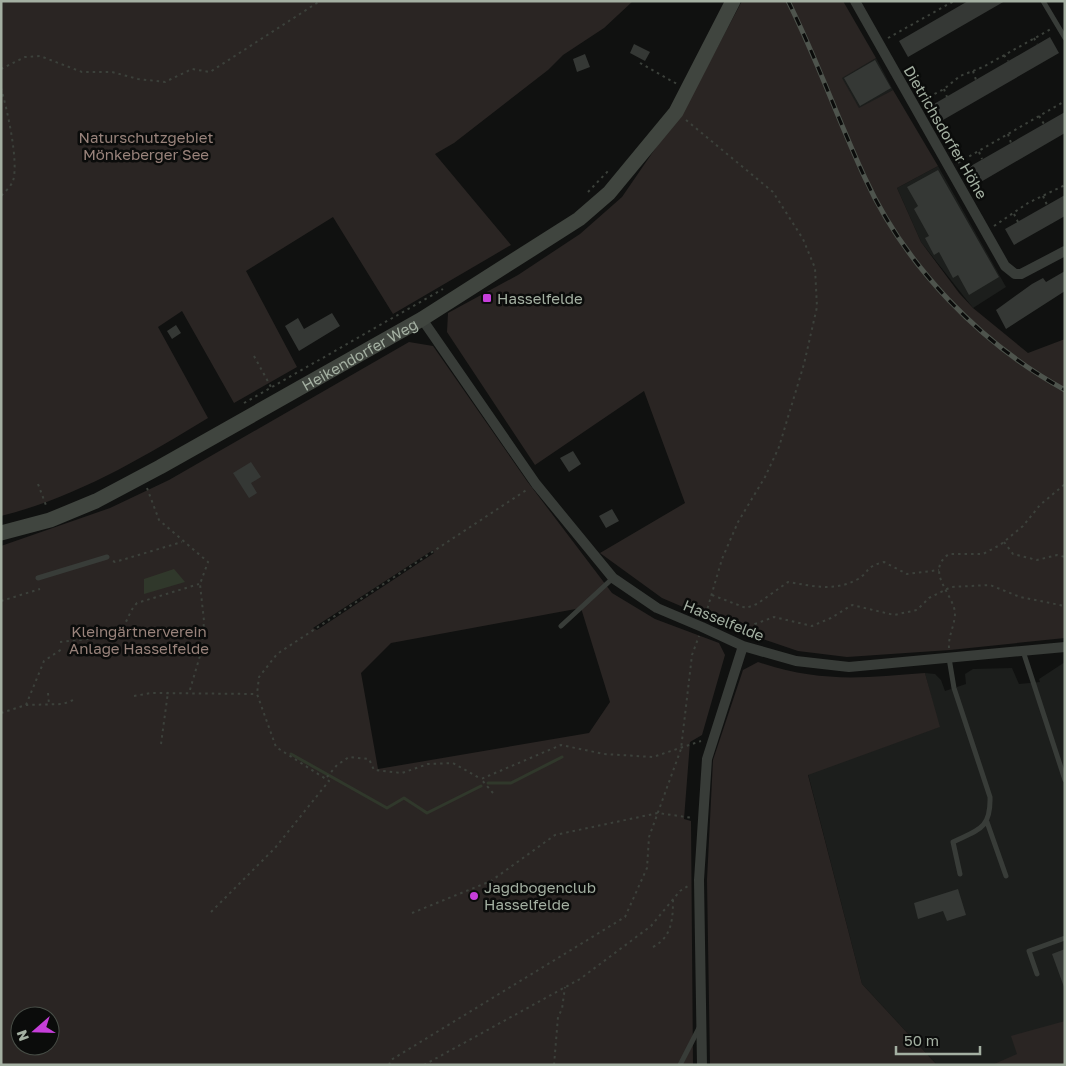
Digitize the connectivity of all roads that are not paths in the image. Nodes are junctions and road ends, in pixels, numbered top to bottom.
1 (733, 1) edge
2 (855, 1) edge
3 (1043, 1) edge
4 (1065, 38) edge
5 (1065, 251) edge
6 (422, 319) junction
7 (1, 533) edge
8 (107, 557) road end
9 (38, 578) dead end
10 (612, 578) junction
11 (562, 626) dead end
12 (743, 646) junction
13 (1065, 647) edge
14 (1023, 651) junction
15 (949, 658) junction
16 (1065, 780) edge
17 (987, 822) junction
18 (960, 874) dead end
19 (1006, 876) dead end
20 (1065, 938) edge
21 (1037, 974) dead end
22 (700, 1026) junction
23 (680, 1065) edge
24 (702, 1065) edge

1 - 6 street, Heikendorfer Weg
2 - 5 street, Dietrichsdorfer Höhe
3 - 4 lane
6 - 7 street, Heikendorfer Weg
6 - 10 street, Hasselfelde
8 - 9 lane
10 - 11 lane
10 - 12 street, Hasselfelde
12 - 15 street, Hasselfelde
12 - 22 street
13 - 14 street, Hasselfelde
14 - 15 street, Hasselfelde
14 - 16 lane
15 - 17 lane
17 - 18 lane
17 - 19 lane
20 - 21 lane
22 - 23 lane
22 - 24 street

